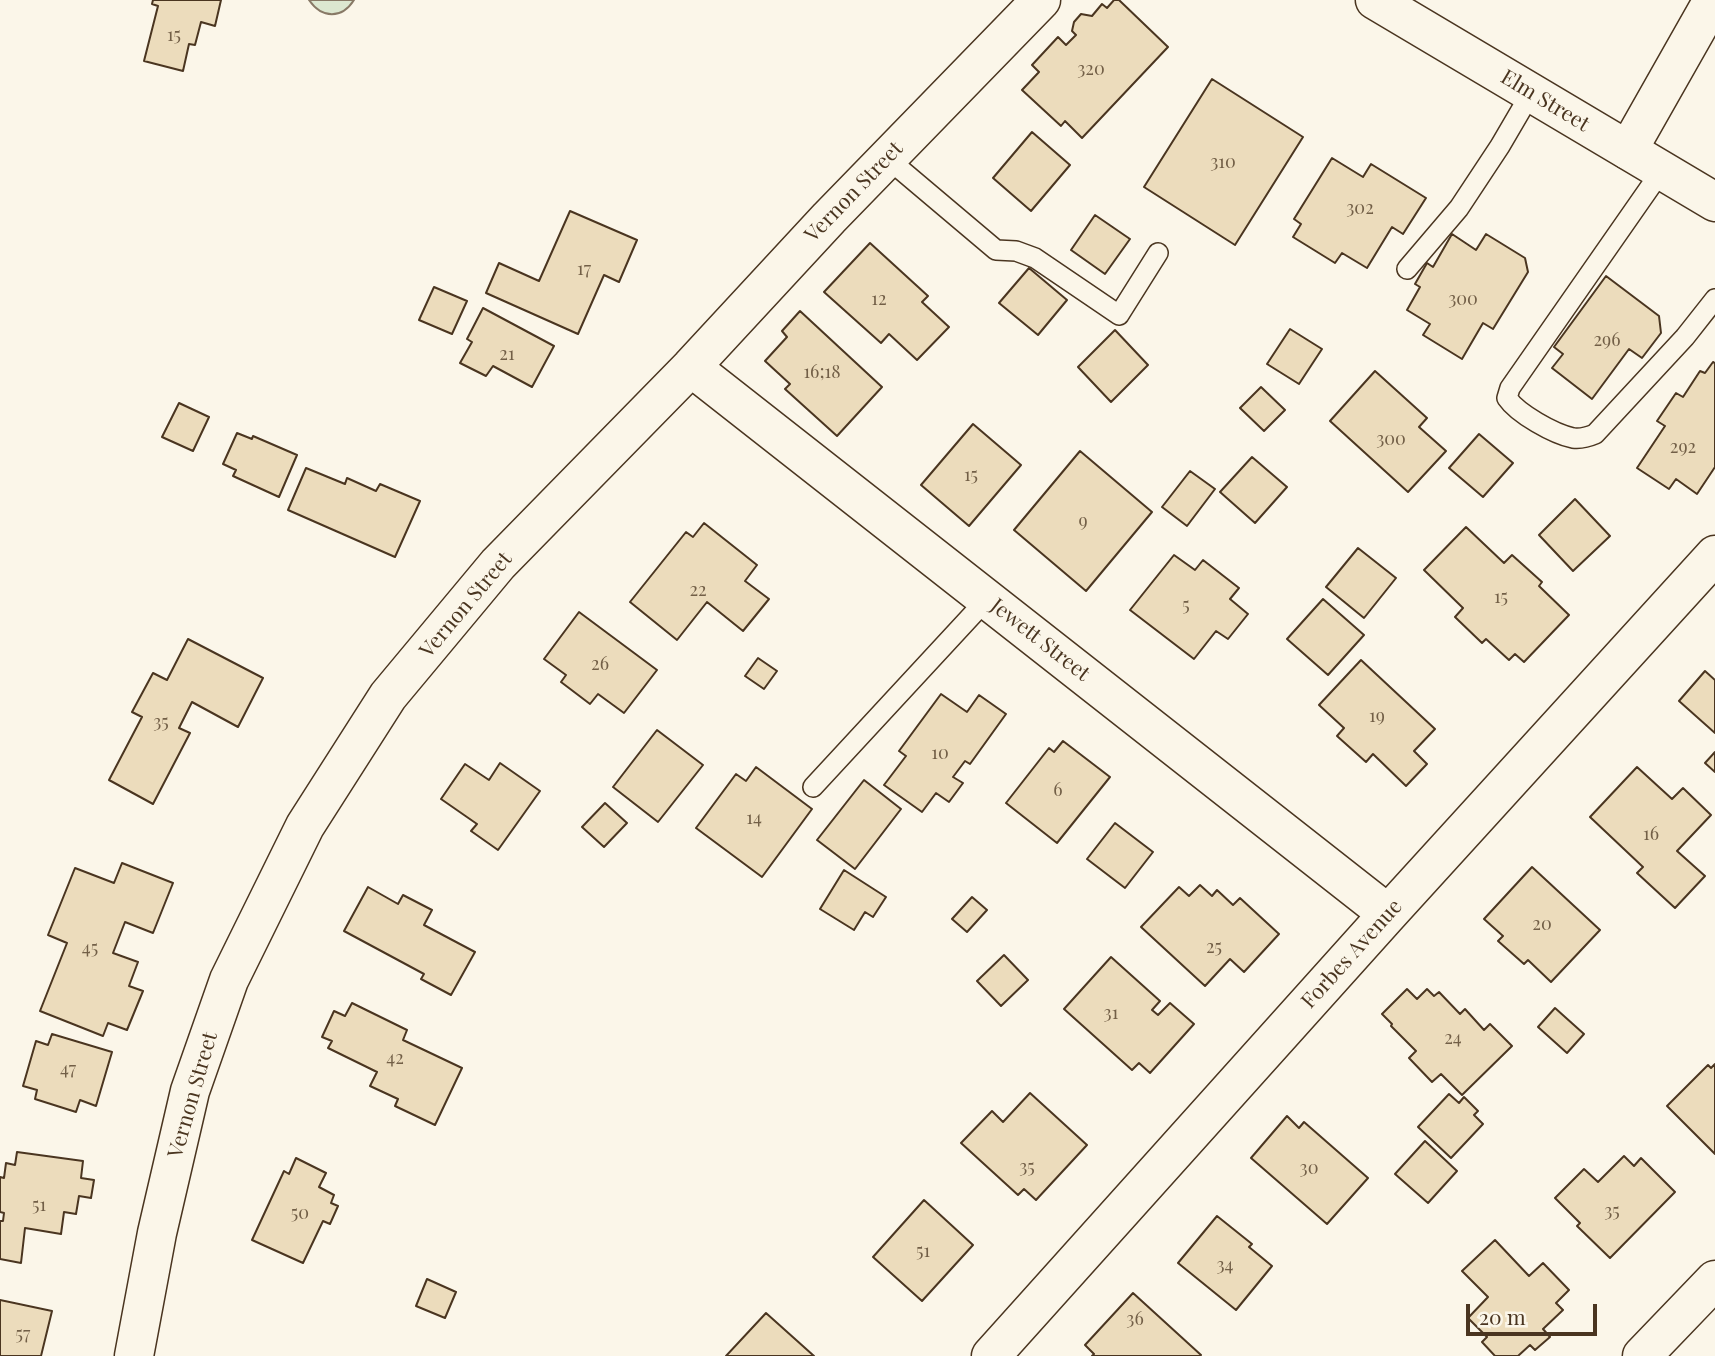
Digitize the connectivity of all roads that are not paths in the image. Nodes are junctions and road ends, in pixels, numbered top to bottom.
1 (1041, 0) edge
2 (1375, 0) edge
3 (1713, 0) edge
4 (1531, 93) junction
5 (1628, 150) junction
6 (887, 158) junction
7 (1662, 170) junction
8 (1715, 202) edge
9 (1158, 253) dead end
10 (1408, 269) dead end
11 (1715, 299) edge
12 (691, 367) junction
13 (1715, 555) edge
14 (987, 599) junction
15 (813, 787) dead end
16 (1388, 914) junction
17 (1715, 1280) edge
18 (134, 1356) edge
19 (992, 1356) edge
20 (1642, 1356) edge

1 - 6 main road, Vernon Street
2 - 4 main road, Elm Street
3 - 5 main road
4 - 5 main road, Elm Street
4 - 10 lane
5 - 7 main road, Elm Street
6 - 9 lane
6 - 12 main road, Vernon Street
7 - 8 main road, Elm Street
7 - 11 lane
12 - 14 main road, Jewett Street
12 - 18 main road, Vernon Street
13 - 16 main road, Forbes Avenue
14 - 15 lane
14 - 16 main road, Jewett Street
16 - 19 main road, Forbes Avenue
17 - 20 main road

